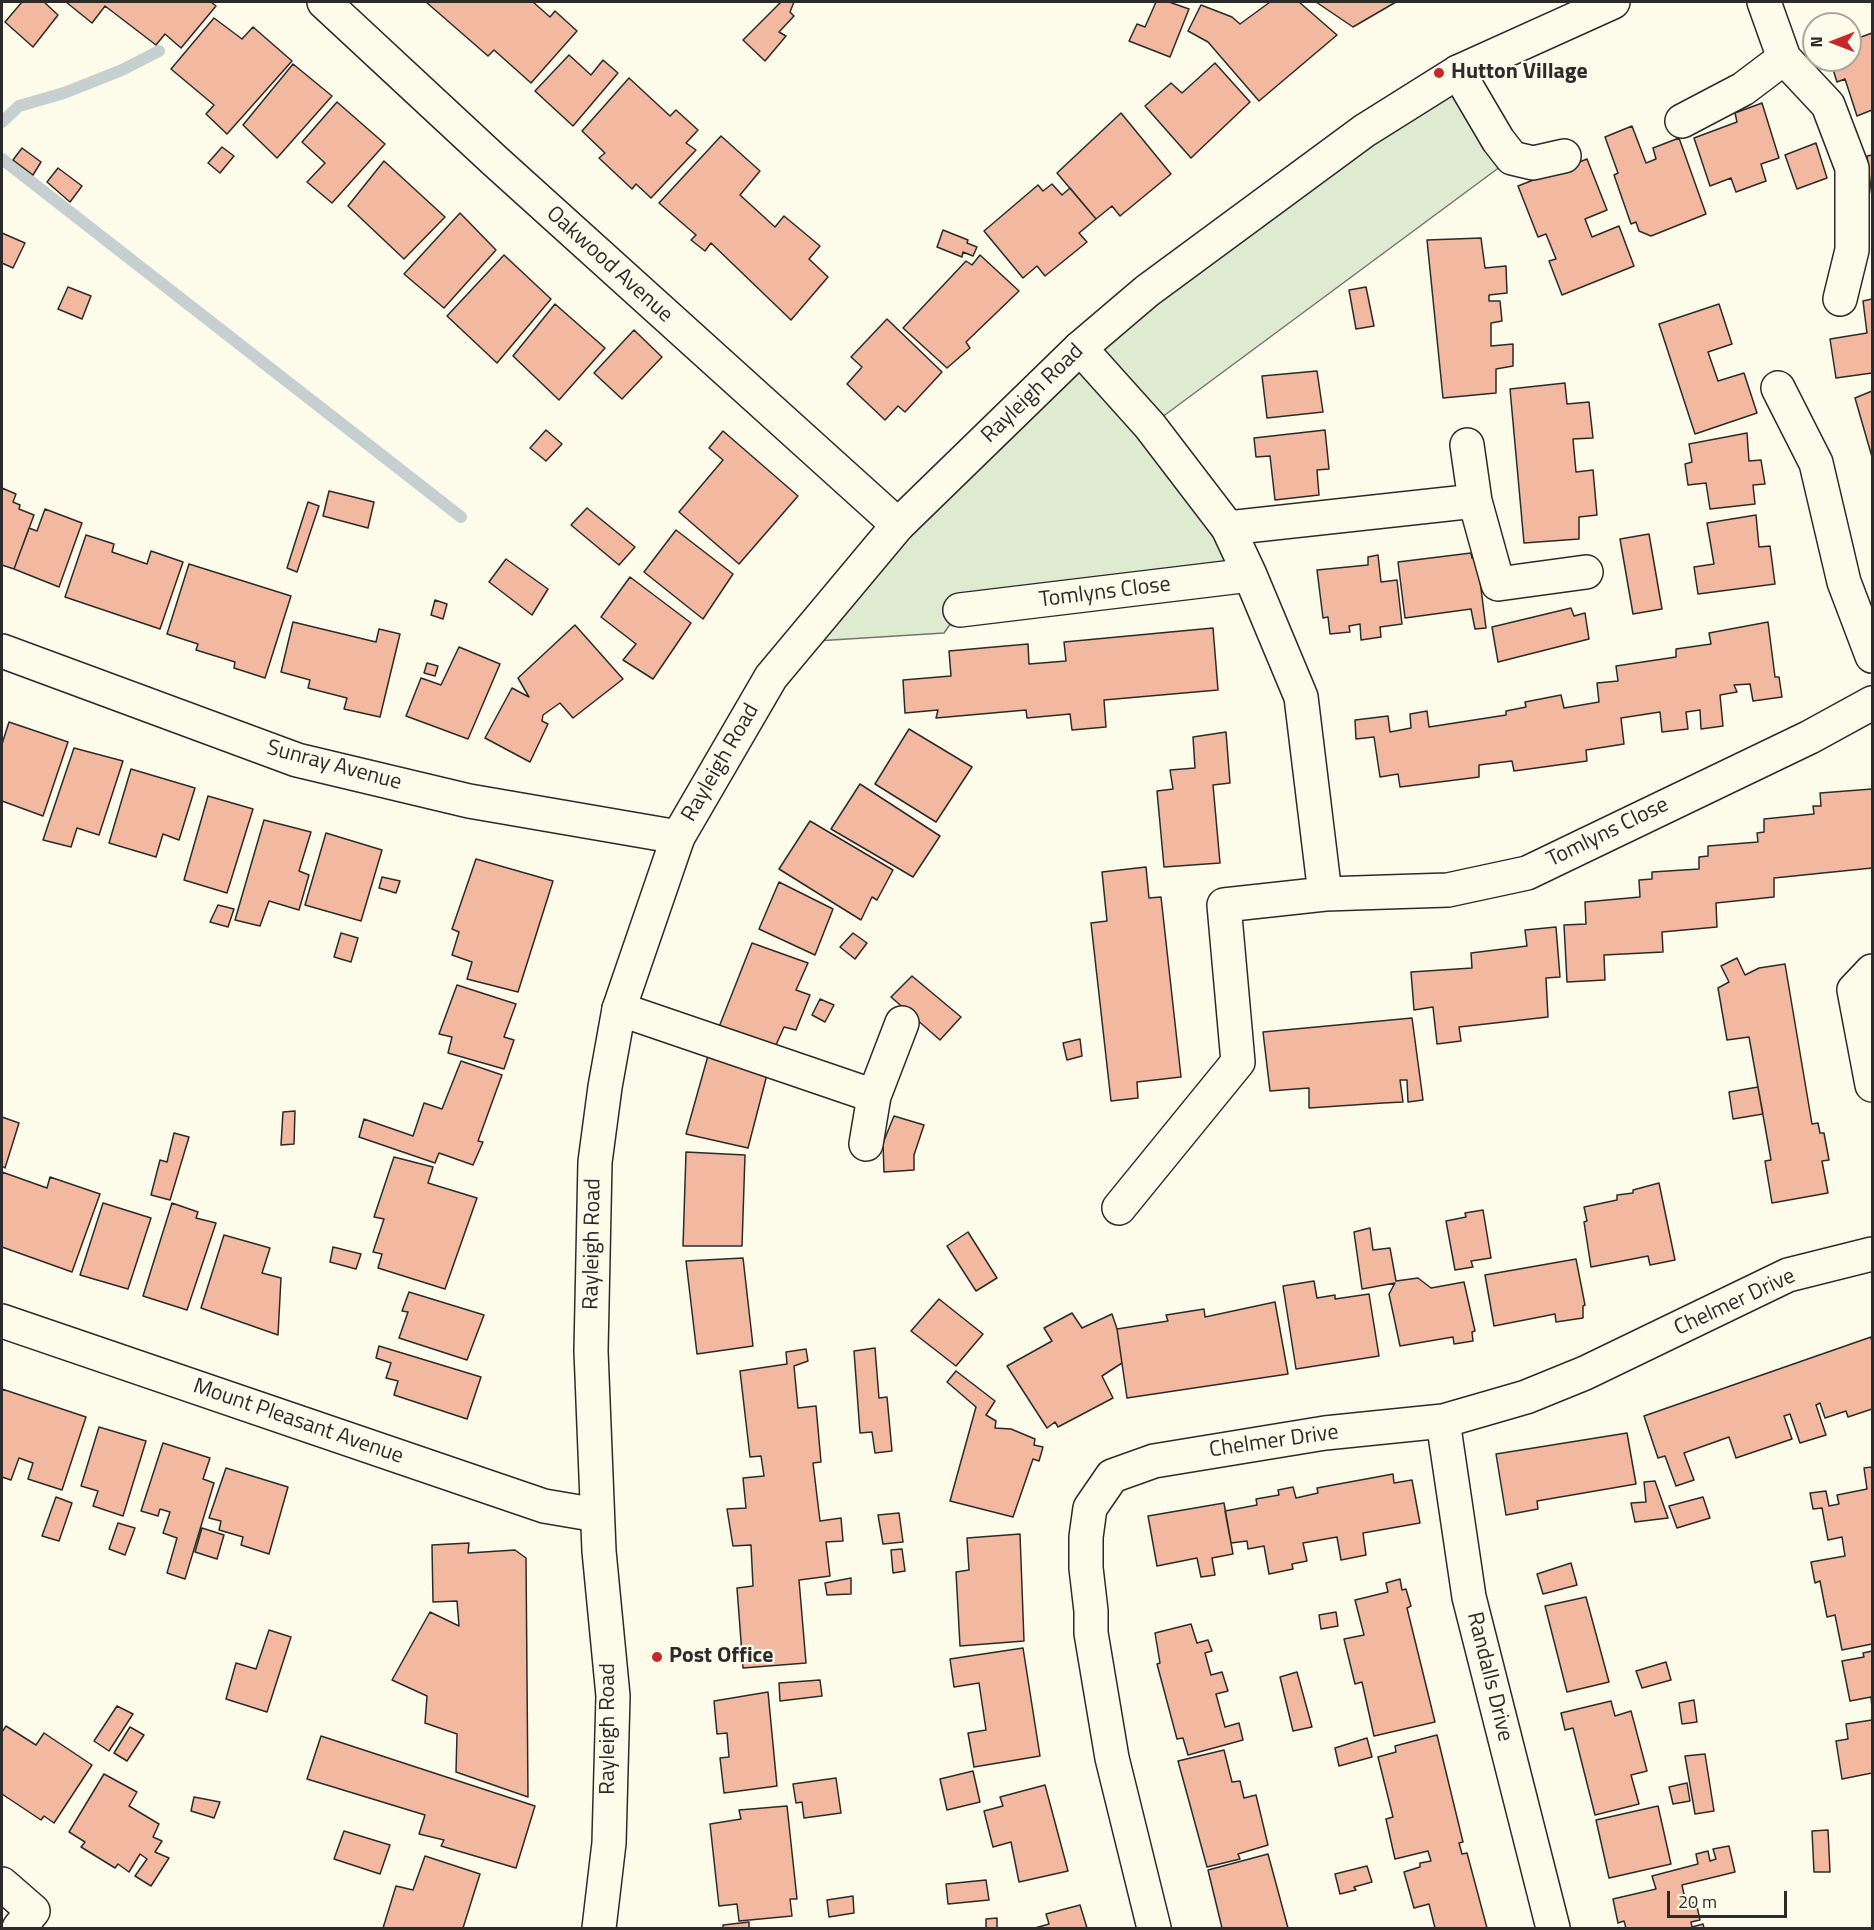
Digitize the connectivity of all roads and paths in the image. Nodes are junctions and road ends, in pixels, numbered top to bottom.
1 (324, 2) edge
2 (1613, 2) edge
3 (1764, 2) edge
4 (1784, 58) junction
5 (1458, 72) junction
6 (1682, 121) dead end
7 (1564, 156) dead end
8 (1840, 299) dead end
9 (1080, 348) junction
10 (1778, 388) dead end
11 (1467, 445) dead end
12 (1475, 501) junction
13 (898, 525) junction
14 (1228, 528) junction
15 (1586, 572) dead end
16 (1250, 575) junction
17 (960, 610) dead end
18 (2, 651) edge
19 (1872, 656) edge
20 (1872, 704) edge
21 (678, 837) junction
22 (1325, 894) junction
23 (1863, 980) edge
24 (620, 1009) junction
25 (902, 1023) dead end
26 (1872, 1085) edge
27 (874, 1096) junction
28 (866, 1144) dead end
29 (1119, 1208) dead end
30 (1872, 1254) edge
31 (2, 1321) edge
32 (1443, 1421) junction
33 (597, 1515) junction
34 (2, 1884) edge
35 (19, 1929) edge
36 (599, 1929) edge
37 (1154, 1929) edge
38 (1553, 1929) edge

1 - 13 street, Oakwood Avenue
2 - 5 street, Rayleigh Road
3 - 4 street
4 - 6 street
4 - 8 street
5 - 7 street
5 - 9 street, Rayleigh Road
9 - 13 street, Rayleigh Road
9 - 14 street
10 - 19 street
11 - 12 street
12 - 14 street
12 - 15 street
13 - 21 street, Rayleigh Road
14 - 16 street
16 - 17 street, Tomlyns Close
16 - 22 street
18 - 21 street, Sunray Avenue
20 - 22 street, Tomlyns Close
21 - 24 street, Rayleigh Road
22 - 29 street, Tomlyns Close
23 - 26 street
24 - 27 street
24 - 33 street, Rayleigh Road
25 - 27 street
27 - 28 street
30 - 32 street, Chelmer Drive
31 - 33 street, Mount Pleasant Avenue
32 - 37 street, Chelmer Drive
32 - 38 street, Randalls Drive
33 - 36 street, Rayleigh Road
34 - 35 street

